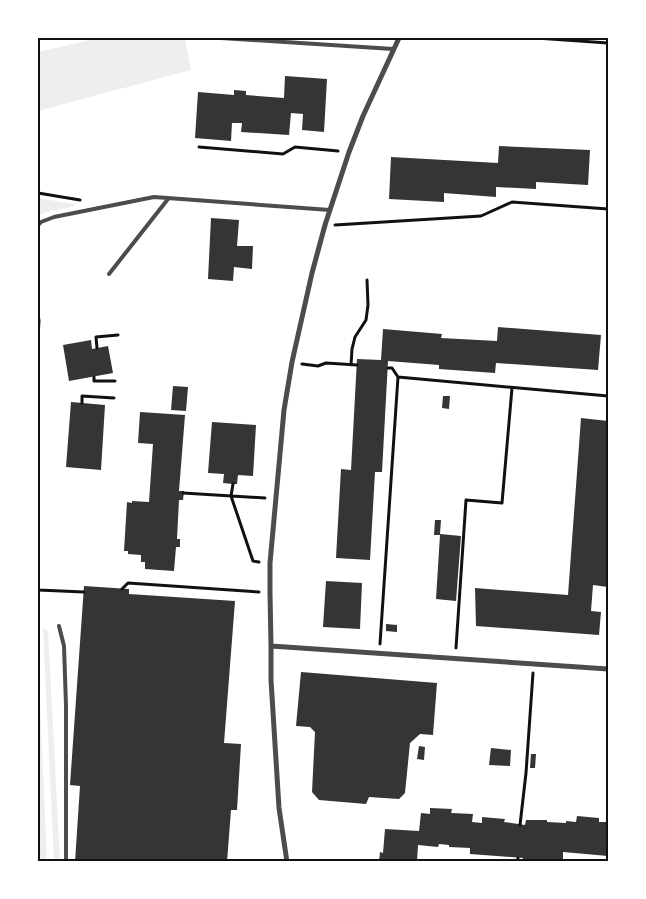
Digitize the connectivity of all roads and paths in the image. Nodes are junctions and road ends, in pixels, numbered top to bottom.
1 (221, 38) edge
2 (399, 38) edge
3 (536, 38) edge
4 (608, 43) edge
5 (393, 49) junction
6 (199, 147) dead end
7 (349, 152) junction
8 (38, 194) edge
9 (168, 198) junction
10 (96, 208) junction
11 (608, 209) edge
12 (330, 210) junction
13 (38, 225) edge
14 (325, 226) junction
15 (110, 274) dead end
16 (367, 280) dead end
17 (38, 314) edge
18 (118, 335) dead end
19 (38, 336) edge
20 (98, 348) dead end
21 (292, 362) junction
22 (352, 365) junction
23 (357, 365) dead end
24 (388, 368) dead end
25 (94, 376) dead end
26 (398, 377) junction
27 (115, 380) dead end
28 (512, 388) junction
29 (608, 396) edge
30 (114, 398) dead end
31 (82, 403) dead end
32 (232, 484) dead end
33 (183, 493) dead end
34 (231, 496) junction
35 (276, 498) junction
36 (270, 563) junction
37 (38, 566) edge
38 (122, 588) dead end
39 (38, 590) edge
40 (84, 592) dead end
41 (270, 593) junction
42 (59, 626) dead end
43 (271, 646) junction
44 (380, 654) junction
45 (456, 659) junction
46 (534, 665) junction
47 (608, 669) edge
48 (520, 824) dead end
49 (66, 862) edge
50 (287, 862) edge

1 - 5 lane
2 - 5 street
3 - 4 path
5 - 7 street
6 - 7 path
7 - 12 street
8 - 10 path
9 - 10 lane
9 - 12 lane
9 - 15 lane
10 - 13 lane
11 - 14 path
12 - 14 street
14 - 21 street
16 - 22 path
17 - 19 path
18 - 20 path
21 - 22 path
21 - 35 street
22 - 23 path
24 - 26 path
25 - 27 path
26 - 28 path
26 - 44 path
28 - 29 path
28 - 45 path
30 - 31 path
32 - 34 path
33 - 34 path
34 - 35 path
34 - 36 path
35 - 36 street
36 - 41 street
37 - 39 path
38 - 41 path
39 - 40 path
41 - 43 street
42 - 49 lane
43 - 44 street
43 - 50 street
44 - 45 street
45 - 46 street
46 - 47 street
46 - 48 path

